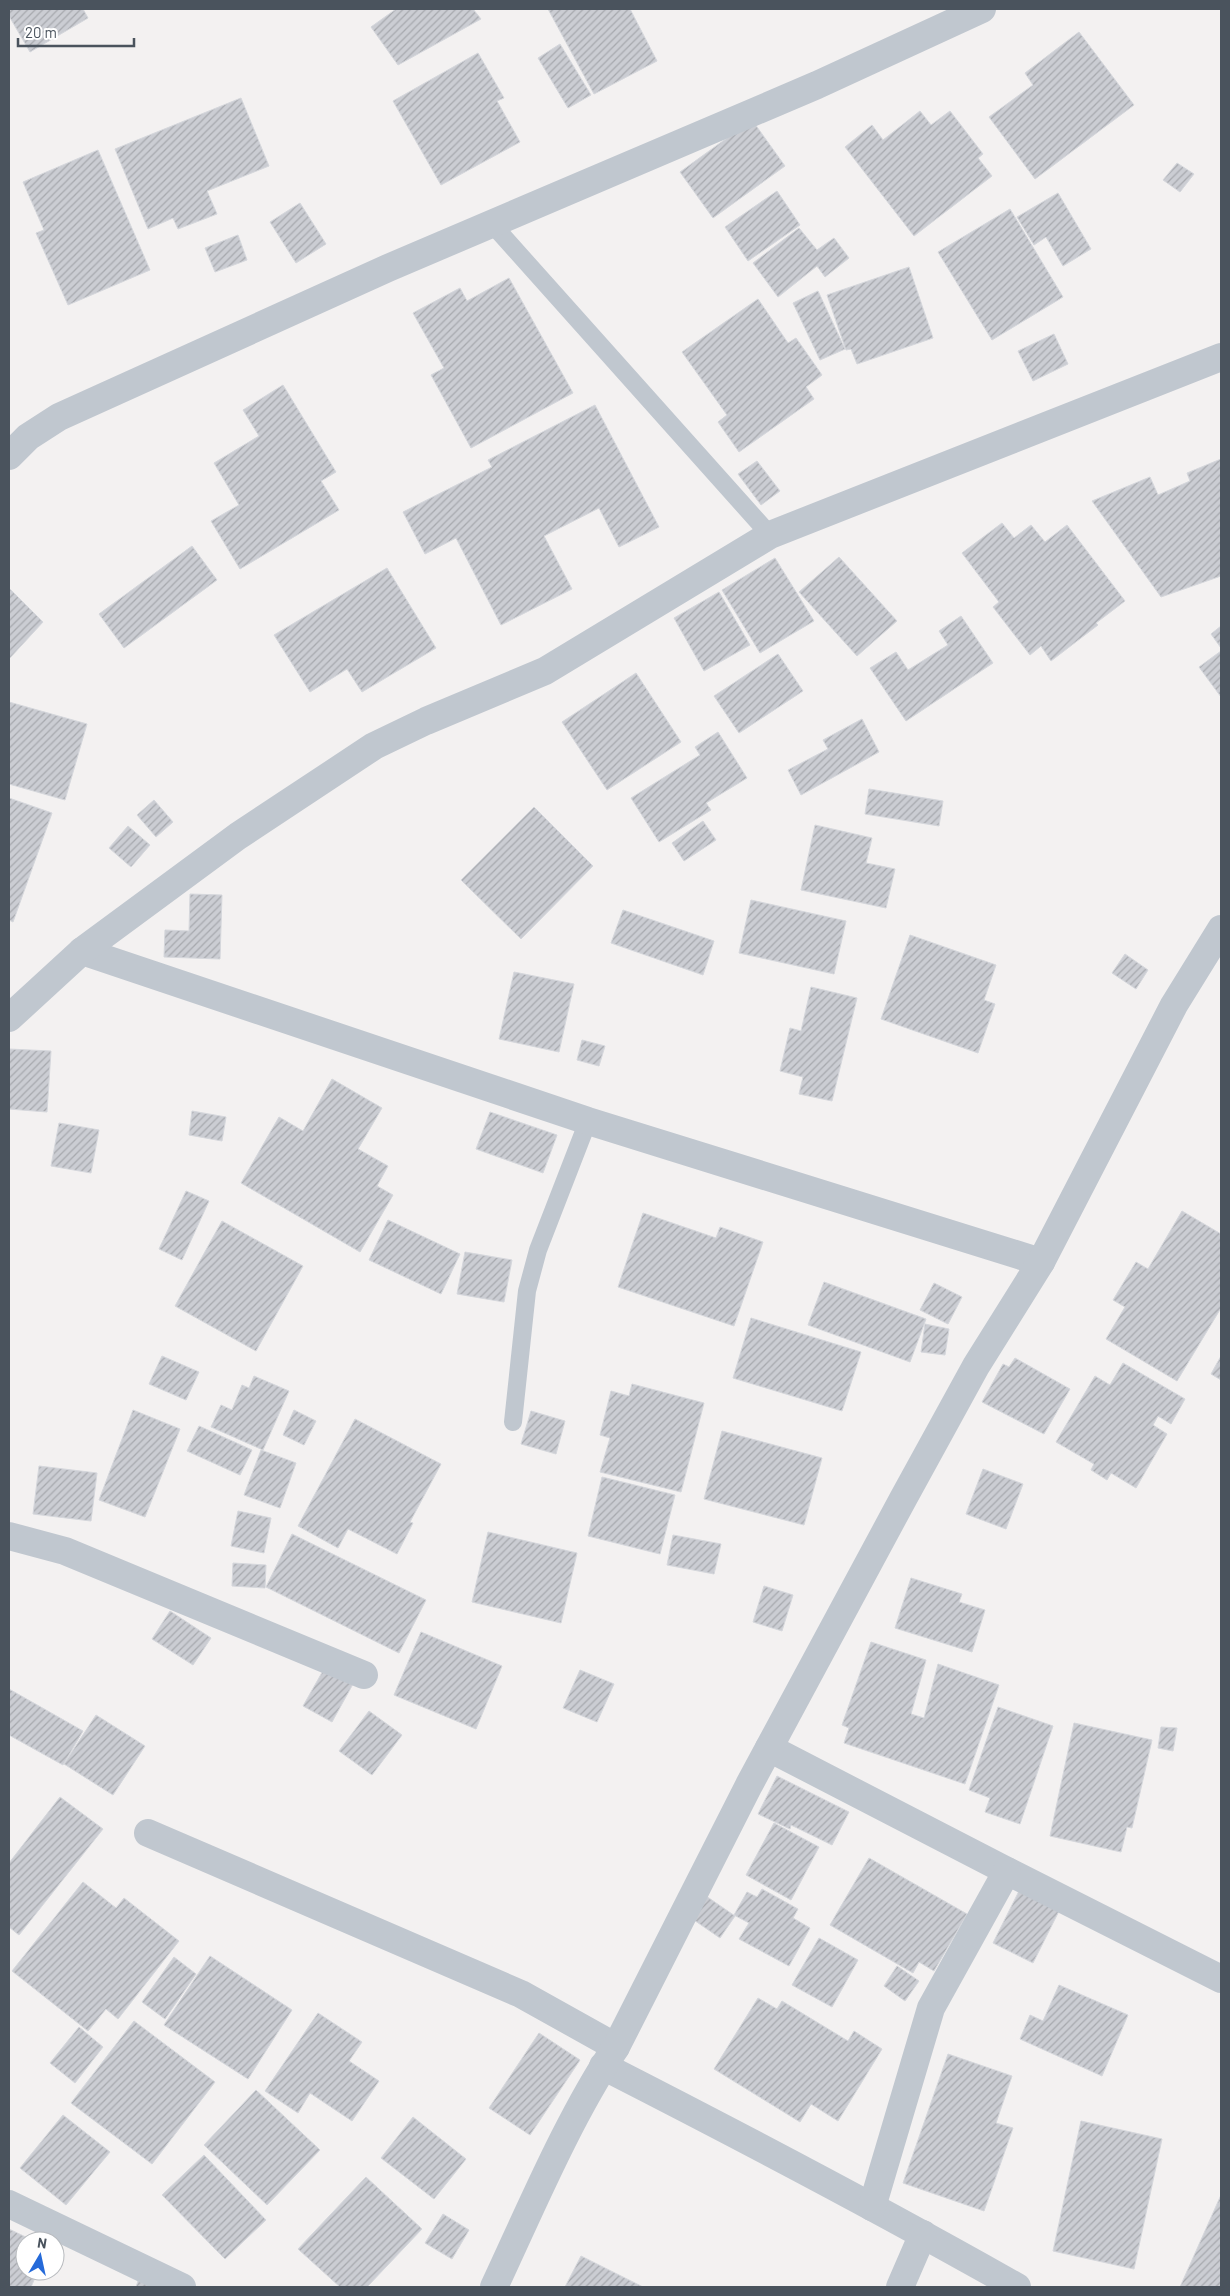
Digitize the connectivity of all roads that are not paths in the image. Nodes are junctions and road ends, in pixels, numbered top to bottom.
1 (982, 9) edge
2 (493, 225) junction
3 (1221, 357) edge
4 (9, 456) edge
5 (770, 535) junction
6 (1221, 929) edge
7 (82, 951) junction
8 (9, 1018) edge
9 (588, 1121) junction
10 (1041, 1262) junction
11 (512, 1422) dead end
12 (9, 1536) edge
13 (364, 1675) dead end
14 (769, 1748) junction
15 (148, 1833) dead end
16 (1007, 1871) junction
17 (1221, 1979) edge
18 (609, 2056) junction
19 (9, 2204) edge
20 (872, 2207) junction
21 (923, 2234) junction
22 (182, 2287) edge
23 (494, 2287) edge
24 (900, 2287) edge
25 (1017, 2287) edge

1 - 2 street
2 - 4 street
2 - 5 lane
3 - 5 street
5 - 7 street
6 - 10 street
7 - 8 street
7 - 9 street
9 - 10 street
9 - 11 lane
10 - 14 street
12 - 13 street
14 - 16 street
14 - 18 street
15 - 18 street
16 - 17 street
16 - 20 street
18 - 20 street
18 - 23 street
19 - 22 street
20 - 21 street
21 - 24 street
21 - 25 street

